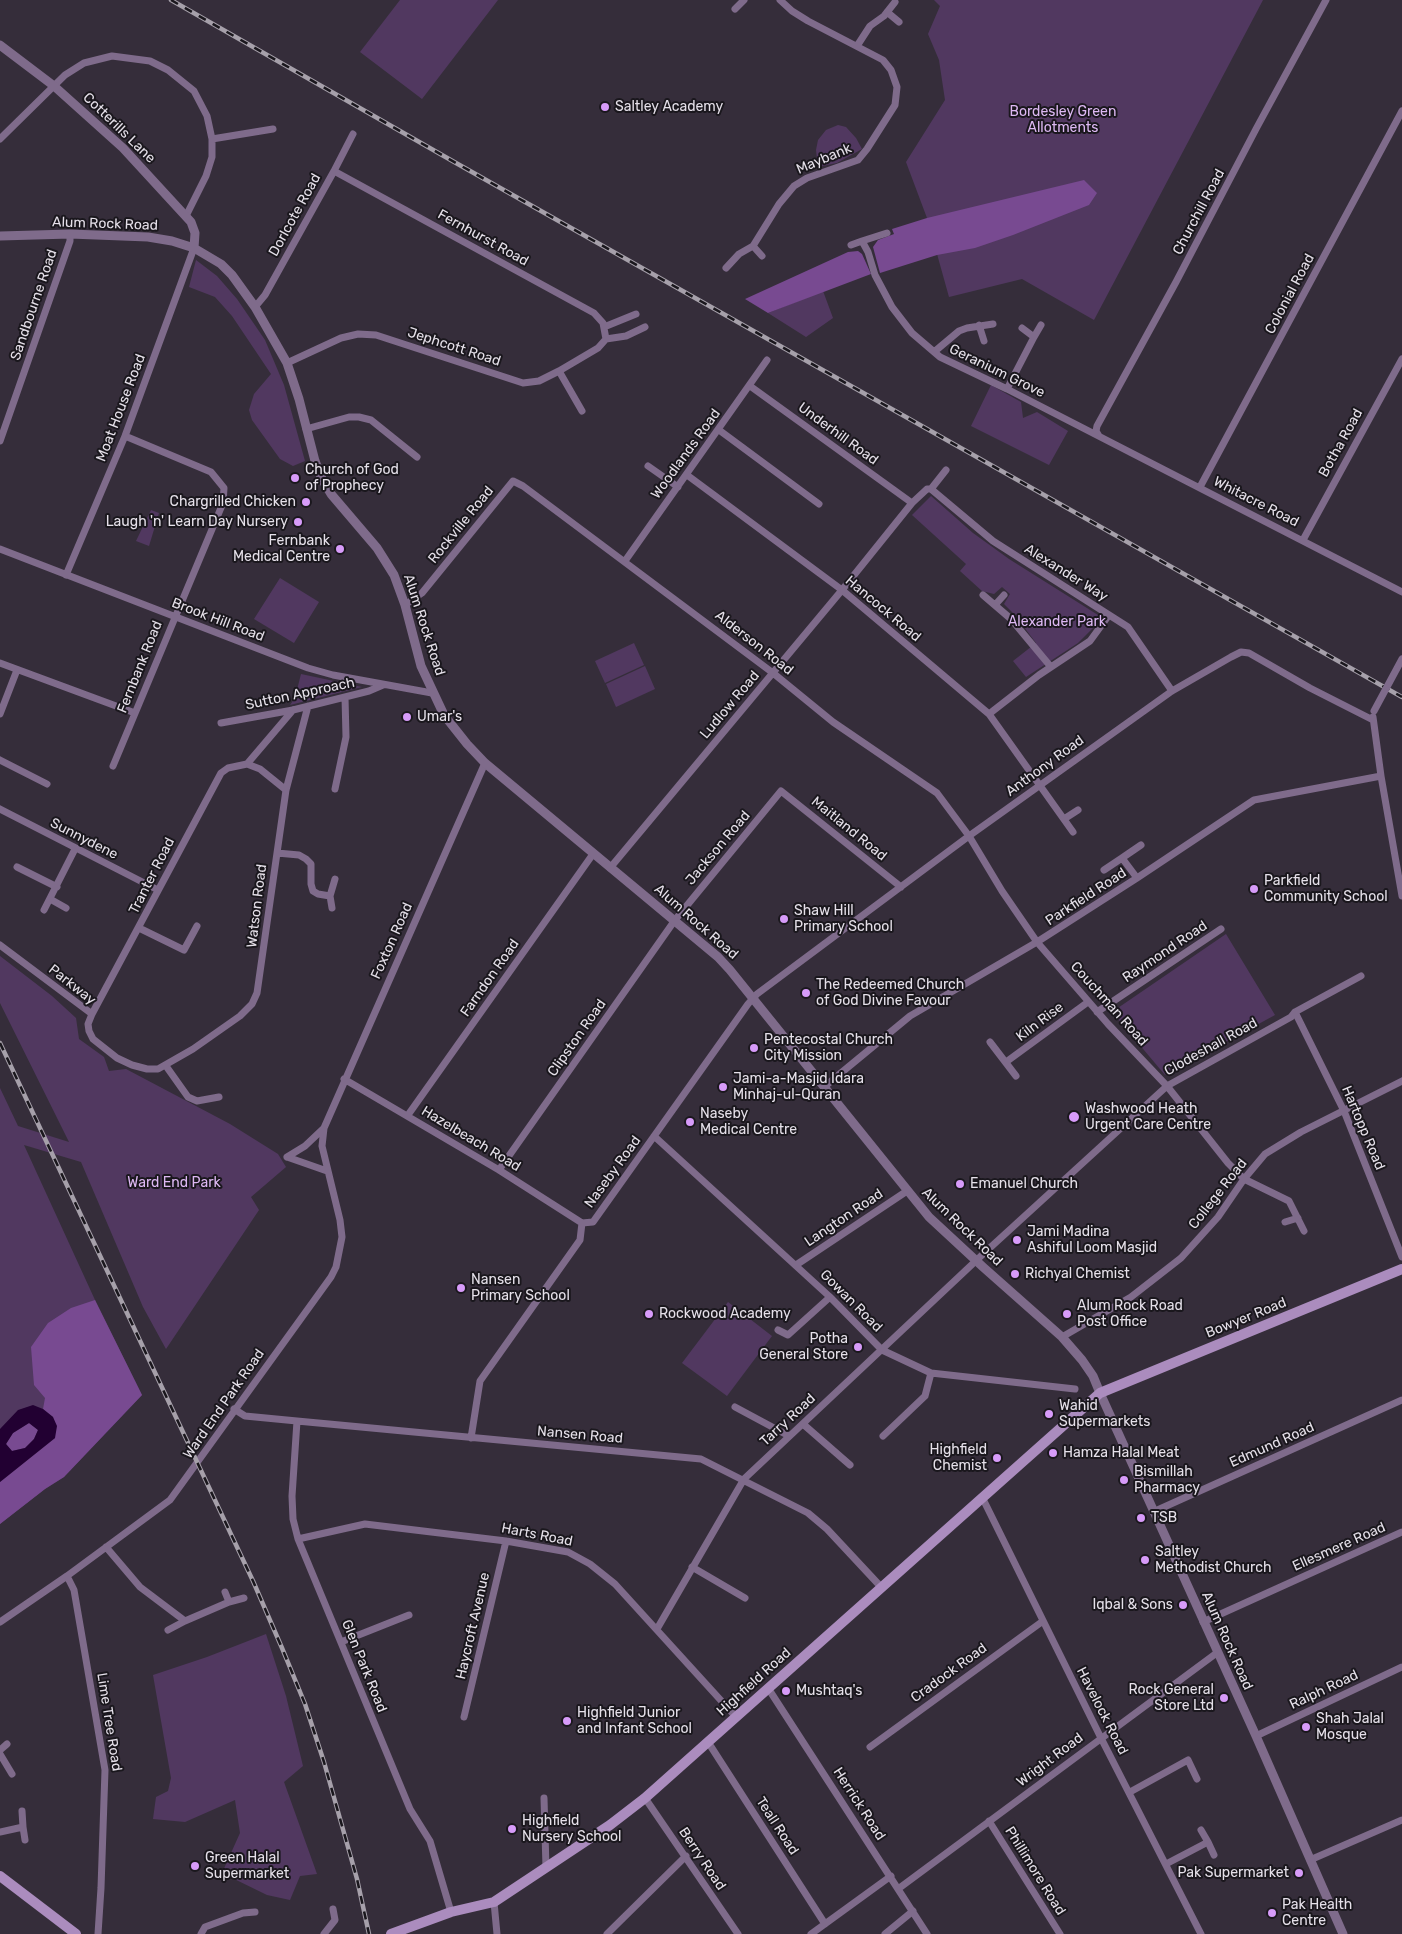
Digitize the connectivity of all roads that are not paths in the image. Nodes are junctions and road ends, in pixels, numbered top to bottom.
1 (744, 0) edge
2 (781, 0) edge
3 (1326, 0) edge
4 (895, 2) dead end
5 (735, 9) dead end
6 (887, 12) junction
7 (899, 22) dead end
8 (0, 45) edge
9 (857, 46) junction
10 (54, 86) junction
11 (1402, 111) edge
12 (273, 129) dead end
13 (353, 134) dead end
14 (212, 139) junction
15 (0, 140) edge
16 (334, 171) junction
17 (186, 216) junction
18 (887, 232) dead end
19 (70, 234) junction
20 (0, 236) edge
21 (862, 241) junction
22 (851, 245) dead end
23 (753, 246) junction
24 (194, 248) junction
25 (762, 256) dead end
26 (726, 268) dead end
27 (256, 307) junction
28 (636, 314) dead end
29 (994, 324) dead end
30 (980, 325) junction
31 (1041, 325) dead end
32 (604, 327) junction
33 (644, 328) dead end
34 (1022, 328) dead end
35 (1034, 337) junction
36 (606, 339) junction
37 (984, 342) dead end
38 (934, 352) junction
39 (1402, 358) edge
40 (767, 360) dead end
41 (287, 363) junction
42 (559, 371) junction
43 (750, 386) junction
44 (1007, 389) junction
45 (582, 411) dead end
46 (306, 429) junction
47 (719, 430) junction
48 (125, 436) junction
49 (1099, 436) junction
50 (0, 441) edge
51 (417, 457) dead end
52 (648, 466) dead end
53 (946, 470) dead end
54 (687, 475) junction
55 (513, 481) joint
56 (678, 487) junction
57 (1200, 487) junction
58 (931, 489) junction
59 (912, 503) junction
60 (820, 504) dead end
61 (1303, 540) junction
62 (0, 549) edge
63 (625, 561) junction
64 (66, 575) junction
65 (842, 590) junction
66 (1402, 592) edge
67 (982, 595) dead end
68 (1004, 595) dead end
69 (405, 604) junction
70 (996, 605) junction
71 (1109, 615) junction
72 (174, 617) junction
73 (1402, 659) edge
74 (0, 663) edge
75 (1051, 667) junction
76 (17, 670) junction
77 (773, 673) junction
78 (384, 685) junction
79 (1172, 691) junction
80 (432, 692) junction
81 (345, 697) junction
82 (308, 706) junction
83 (293, 710) junction
84 (135, 713) junction
85 (0, 714) edge
86 (989, 714) junction
87 (1372, 720) junction
88 (220, 723) dead end
89 (0, 760) edge
90 (485, 763) junction
91 (247, 764) junction
92 (114, 766) dead end
93 (1381, 776) junction
94 (47, 784) dead end
95 (1040, 785) junction
96 (335, 789) dead end
97 (286, 790) junction
98 (781, 791) joint
99 (0, 809) edge
100 (1078, 810) dead end
101 (1064, 819) junction
102 (1073, 832) dead end
103 (969, 836) junction
104 (1141, 845) dead end
105 (75, 849) junction
106 (277, 853) junction
107 (593, 854) junction
108 (1122, 858) junction
109 (17, 867) dead end
110 (610, 868) junction
111 (1104, 870) dead end
112 (1137, 878) junction
113 (335, 879) dead end
114 (57, 887) junction
115 (901, 887) junction
116 (158, 890) junction
117 (330, 896) junction
118 (1402, 896) edge
119 (50, 899) junction
120 (66, 908) dead end
121 (332, 908) dead end
122 (44, 910) dead end
123 (675, 920) junction
124 (197, 926) dead end
125 (139, 928) junction
126 (1221, 929) dead end
127 (1037, 942) junction
128 (0, 945) edge
129 (1361, 976) dead end
130 (752, 999) junction
131 (1088, 1002) junction
132 (1097, 1012) junction
133 (1294, 1012) junction
134 (92, 1014) junction
135 (990, 1042) dead end
136 (1006, 1062) junction
137 (166, 1066) junction
138 (1016, 1076) dead end
139 (344, 1079) junction
140 (1402, 1081) edge
141 (1167, 1086) junction
142 (824, 1087) junction
143 (220, 1097) dead end
144 (1344, 1111) junction
145 (408, 1115) junction
146 (324, 1128) junction
147 (654, 1136) junction
148 (499, 1170) junction
149 (327, 1171) junction
150 (1244, 1179) junction
151 (907, 1191) junction
152 (1298, 1218) junction
153 (1285, 1222) dead end
154 (582, 1223) junction
155 (1304, 1231) dead end
156 (1402, 1257) edge
157 (976, 1261) junction
158 (796, 1265) junction
159 (1402, 1269) edge
160 (830, 1297) junction
161 (778, 1330) dead end
162 (1062, 1337) junction
163 (882, 1350) junction
164 (931, 1373) junction
165 (1076, 1389) dead end
166 (1100, 1393) junction
167 (1402, 1400) edge
168 (735, 1406) dead end
169 (234, 1409) junction
170 (297, 1422) junction
171 (803, 1424) junction
172 (789, 1436) junction
173 (883, 1436) dead end
174 (471, 1438) junction
175 (850, 1465) dead end
176 (744, 1479) junction
177 (983, 1499) junction
178 (1153, 1512) junction
179 (1402, 1532) edge
180 (298, 1539) junction
181 (506, 1541) junction
182 (106, 1547) junction
183 (692, 1567) junction
184 (67, 1576) junction
185 (882, 1588) junction
186 (225, 1592) dead end
187 (244, 1598) dead end
188 (745, 1598) dead end
189 (229, 1602) junction
190 (409, 1614) dead end
191 (185, 1621) junction
192 (1043, 1621) junction
193 (0, 1622) edge
194 (1203, 1622) junction
195 (657, 1629) junction
196 (168, 1630) dead end
197 (341, 1642) junction
198 (1218, 1652) junction
199 (1402, 1667) edge
200 (768, 1688) junction
201 (464, 1717) dead end
202 (736, 1717) junction
203 (1256, 1736) junction
204 (1101, 1738) junction
205 (708, 1742) junction
206 (7, 1744) dead end
207 (870, 1747) dead end
208 (0, 1750) edge
209 (0, 1754) edge
210 (12, 1774) dead end
211 (1197, 1779) dead end
212 (1130, 1792) junction
213 (544, 1798) dead end
214 (645, 1798) junction
215 (22, 1811) dead end
216 (1402, 1820) edge
217 (989, 1821) junction
218 (23, 1827) junction
219 (1201, 1830) dead end
220 (0, 1832) edge
221 (25, 1840) dead end
222 (1208, 1842) junction
223 (1214, 1854) dead end
224 (686, 1856) junction
225 (1310, 1860) junction
226 (1166, 1864) junction
227 (546, 1868) junction
228 (0, 1876) edge
229 (891, 1876) junction
230 (898, 1889) junction
231 (494, 1902) junction
232 (333, 1909) dead end
233 (914, 1911) junction
234 (256, 1912) dead end
235 (451, 1912) junction
236 (825, 1924) junction
237 (76, 1934) edge
238 (98, 1934) edge
239 (201, 1934) edge
240 (324, 1934) edge
241 (391, 1934) edge
242 (497, 1934) edge
243 (607, 1934) edge
244 (738, 1934) edge
245 (811, 1934) edge
246 (885, 1934) edge
247 (927, 1934) edge
248 (1060, 1934) edge
249 (1201, 1934) edge
250 (1343, 1934) edge

1 - 5 street
2 - 9 street, Maybank
3 - 49 street, Churchill Road
4 - 6 street
6 - 7 street
6 - 9 street
8 - 10 street, Cotterills Lane
9 - 23 street, Maybank
10 - 14 street
10 - 15 street
10 - 17 street, Cotterills Lane
11 - 57 street, Colonial Road
12 - 14 street
13 - 16 street, Dorlcote Road
14 - 17 street
16 - 27 street, Dorlcote Road
16 - 32 street, Fernhurst Road
17 - 24 street, Cotterills Lane
18 - 21 street
19 - 20 street, Alum Rock Road
19 - 24 street, Alum Rock Road
19 - 50 street, Sandbourne Road
21 - 22 street
21 - 38 street, Geranium Grove
23 - 25 street
23 - 26 street, Maybank
24 - 27 street, Alum Rock Road
24 - 48 street, Moat House Road
27 - 41 street, Alum Rock Road
28 - 32 street
29 - 30 street
30 - 37 street
30 - 38 street
31 - 35 street
32 - 36 street
33 - 36 street
34 - 35 street
35 - 44 street
36 - 42 street, Jephcott Road
38 - 44 street, Geranium Grove
39 - 61 street, Botha Road
40 - 43 street, Woodlands Road
41 - 42 street, Jephcott Road
41 - 46 street, Alum Rock Road
42 - 45 street
43 - 47 street, Woodlands Road
43 - 59 street, Underhill Road
44 - 49 street, Geranium Grove
46 - 51 street
46 - 69 street, Alum Rock Road
47 - 54 street, Woodlands Road
47 - 60 street
48 - 64 street, Moat House Road
48 - 72 street, Fernbank Road
49 - 57 street, Whitacre Road
52 - 56 street
53 - 58 street, Ludlow Road
54 - 56 street, Woodlands Road
54 - 65 street, Hancock Road
55 - 63 street, Alderson Road
55 - 69 street, Rockville Road
56 - 63 street, Woodlands Road
57 - 61 street, Whitacre Road
58 - 59 street, Ludlow Road
58 - 71 street, Alexander Way
59 - 65 street, Ludlow Road
61 - 66 street, Whitacre Road
62 - 64 street, Brook Hill Road
63 - 77 street, Alderson Road
64 - 72 street, Brook Hill Road
65 - 77 street, Ludlow Road
65 - 86 street, Hancock Road
67 - 70 street
68 - 70 street
69 - 80 street, Alum Rock Road
70 - 75 street
71 - 75 street
71 - 79 street, Alexander Way
72 - 78 street, Brook Hill Road
72 - 84 street, Fernbank Road
73 - 87 street, bridge
74 - 76 street
75 - 86 street
76 - 84 street
76 - 85 street
77 - 103 street, Alderson Road
77 - 110 street, Ludlow Road
78 - 80 street, Brook Hill Road
78 - 81 street, Sutton Approach
79 - 87 street, Anthony Road
79 - 95 street, Anthony Road
80 - 90 street, Alum Rock Road
81 - 82 street, Sutton Approach
81 - 96 street
82 - 83 street, Sutton Approach
82 - 97 street, Watson Road
83 - 88 street, Sutton Approach
83 - 91 street
84 - 92 street, Fernbank Road
86 - 95 street, Hancock Road
87 - 93 street
89 - 94 street
90 - 107 street, Alum Rock Road
90 - 139 street, Foxton Road
91 - 97 street
91 - 116 street, Tranter Road
93 - 112 street, Parkfield Road
93 - 118 street
95 - 101 street, Hancock Road
95 - 103 street, Anthony Road
97 - 106 street, Watson Road
98 - 115 street, Maitland Road
98 - 123 street, Jackson Road
99 - 105 street, Sunnydene
100 - 101 street
101 - 102 street, Hancock Road
103 - 115 street, Anthony Road
103 - 127 street, Couchman Road
104 - 108 street
105 - 114 street
105 - 116 street, Sunnydene
106 - 117 street
106 - 137 street, Watson Road
107 - 110 street, Alum Rock Road
107 - 145 street, Farndon Road
108 - 111 street
108 - 112 street
109 - 114 street
110 - 123 street, Alum Rock Road
112 - 127 street, Parkfield Road
113 - 117 street
114 - 119 street
115 - 130 street, Anthony Road
116 - 125 street, Tranter Road
117 - 121 street
119 - 120 street
119 - 122 street
123 - 130 street, Alum Rock Road
123 - 148 street, Clipston Road
124 - 125 street
125 - 134 street, Tranter Road
126 - 132 street, Raymond Road
127 - 131 street, Couchman Road
127 - 142 street, Parkfield Road
128 - 134 street, Parkway
129 - 133 street, Clodeshall Road
130 - 142 street, Alum Rock Road
130 - 147 street, Naseby Road
131 - 132 street, Couchman Road
131 - 136 street, Kiln Rise
132 - 141 street, Couchman Road
133 - 141 street, Clodeshall Road
133 - 144 street, Hartopp Road
134 - 137 street, Parkway
135 - 136 street
136 - 138 street
137 - 143 street
139 - 145 street, Hazelbeach Road
139 - 146 street, Foxton Road
140 - 144 street, College Road
141 - 150 street, Couchman Road
141 - 157 street, Clodeshall Road
142 - 151 street, Alum Rock Road
144 - 150 street, College Road
144 - 156 street, Hartopp Road
145 - 148 street, Hazelbeach Road
146 - 149 street, Ward End Park Road
146 - 149 street
147 - 154 street, Naseby Road
147 - 158 street, Gowan Road
148 - 154 street, Hazelbeach Road
149 - 169 street, Ward End Park Road
150 - 152 street, Couchman Road
150 - 162 street, College Road
151 - 157 street, Alum Rock Road
151 - 158 street, Langton Road
152 - 153 street
152 - 155 street, Couchman Road
154 - 174 street, Naseby Road
157 - 162 street, Alum Rock Road
157 - 163 street, Tarry Road
158 - 160 street, Gowan Road
159 - 166 main road, Bowyer Road
160 - 161 street
160 - 163 street, Gowan Road
162 - 166 street, Alum Rock Road
163 - 164 street, Gowan Road
163 - 171 street, Tarry Road
164 - 165 street, Gowan Road
164 - 173 street
166 - 177 main road, Highfield Road
166 - 178 street, Alum Rock Road
167 - 178 street, Edmund Road
168 - 172 street
169 - 170 street, Nansen Road
169 - 182 street, Ward End Park Road
170 - 174 street, Nansen Road
170 - 180 street, Glen Park Road
171 - 172 street, Tarry Road
171 - 175 street
172 - 176 street, Tarry Road
174 - 176 street, Nansen Road
176 - 183 street, Tarry Road
176 - 185 street, Nansen Road
177 - 185 main road, Highfield Road
177 - 192 street, Havelock Road
178 - 194 street, Alum Rock Road
179 - 194 street, Ellesmere Road
180 - 181 street, Harts Road
180 - 197 street, Glen Park Road
181 - 195 street, Harts Road
181 - 201 street, Haycroft Avenue
182 - 184 street, Ward End Park Road
182 - 191 street
183 - 188 street
183 - 195 street, Tarry Road
184 - 193 street, Ward End Park Road
184 - 238 street, Lime Tree Road
185 - 200 main road, Highfield Road
186 - 189 street
187 - 189 street
189 - 191 street
190 - 197 street
191 - 196 street
192 - 204 street, Havelock Road
192 - 207 street, Cradock Road
194 - 198 street, Alum Rock Road
195 - 202 street, Harts Road
197 - 235 street, Glen Park Road
198 - 203 street, Alum Rock Road
198 - 204 street, Wright Road
199 - 203 street, Ralph Road
200 - 202 main road, Highfield Road
200 - 229 street, Herrick Road
202 - 205 main road, Highfield Road
203 - 225 street, Alum Rock Road
204 - 212 street, Havelock Road
204 - 217 street, Wright Road
205 - 214 main road, Highfield Road
205 - 236 street, Teall Road
206 - 208 street
209 - 210 street
211 - 212 street
212 - 226 street, Havelock Road
213 - 227 street
214 - 224 street, Berry Road
214 - 227 main road, Highfield Road
215 - 218 street
216 - 225 street
217 - 230 street, Wright Road
217 - 248 street, Phillimore Road
218 - 220 street
218 - 221 street
219 - 222 street
222 - 223 street
222 - 226 street
224 - 243 street
224 - 244 street, Berry Road
225 - 250 street, Alum Rock Road
226 - 249 street, Havelock Road
227 - 231 main road, Highfield Road
228 - 237 main road
229 - 230 street, Herrick Road
229 - 236 street
230 - 233 street, Herrick Road
231 - 235 main road, Highfield Road
231 - 242 street
232 - 240 street
233 - 246 street
233 - 247 street, Herrick Road
234 - 239 street
235 - 241 main road, Highfield Road
236 - 245 street

